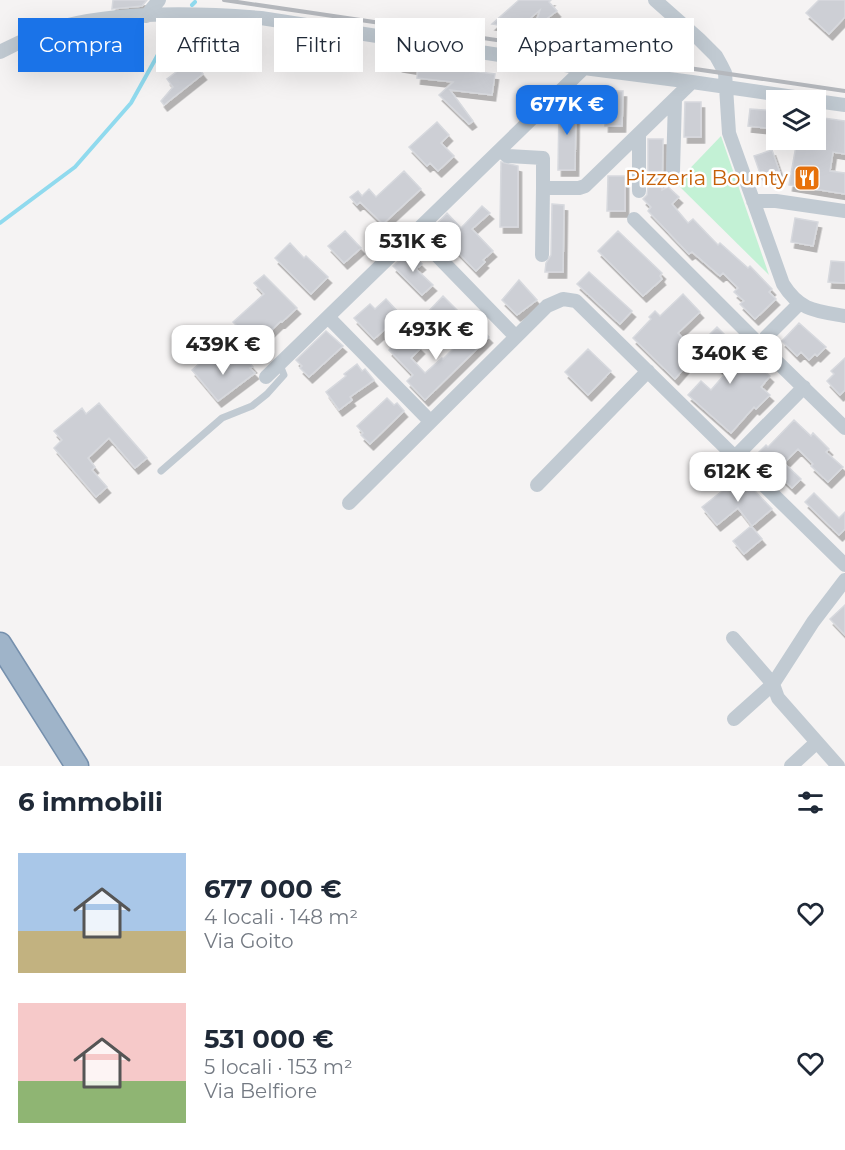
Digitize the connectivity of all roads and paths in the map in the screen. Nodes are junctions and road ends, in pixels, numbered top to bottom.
1 (159, 0) edge
2 (655, 0) edge
3 (146, 16) junction
4 (0, 52) edge
5 (497, 55) edge
6 (580, 72) edge
7 (615, 72) edge
8 (692, 82) junction
9 (726, 87) junction
10 (766, 93) edge
11 (675, 99) junction
12 (826, 102) edge
13 (845, 105) edge
14 (639, 134) junction
15 (500, 150) junction
16 (673, 171) dead end
17 (543, 188) junction
18 (639, 191) dead end
19 (753, 201) junction
20 (845, 211) edge
21 (634, 219) dead end
22 (415, 233) junction
23 (542, 255) dead end
24 (799, 304) junction
25 (845, 316) edge
26 (328, 317) junction
27 (516, 337) junction
28 (763, 344) junction
29 (280, 364) junction
30 (648, 371) junction
31 (266, 377) dead end
32 (804, 387) junction
33 (430, 421) junction
34 (845, 428) edge
35 (735, 457) junction
36 (161, 471) dead end
37 (537, 485) dead end
38 (349, 503) dead end
39 (845, 565) edge
40 (845, 580) edge
41 (733, 638) dead end
42 (0, 644) edge
43 (773, 684) junction
44 (734, 719) dead end
45 (817, 742) junction
46 (77, 766) edge
47 (791, 766) edge
48 (838, 766) edge

1 - 3 street
2 - 9 street
3 - 4 street
3 - 5 street
6 - 15 street
7 - 8 street
8 - 9 street
8 - 11 street
9 - 10 street
9 - 19 street
11 - 14 street
11 - 16 street
12 - 13 street
14 - 17 street
14 - 18 street
15 - 17 street
15 - 22 street
17 - 23 street
19 - 20 street
19 - 24 street
21 - 28 street
22 - 26 street
22 - 27 street
24 - 25 street
24 - 28 street
26 - 29 street
26 - 33 street
27 - 30 street
27 - 33 street
28 - 32 street
29 - 31 street
29 - 36 lane
30 - 35 street
30 - 37 street
32 - 34 street
32 - 35 street
33 - 38 street
35 - 39 street
40 - 43 street
41 - 43 street
42 - 46 highway
43 - 44 street
43 - 45 street
45 - 47 street
45 - 48 street

